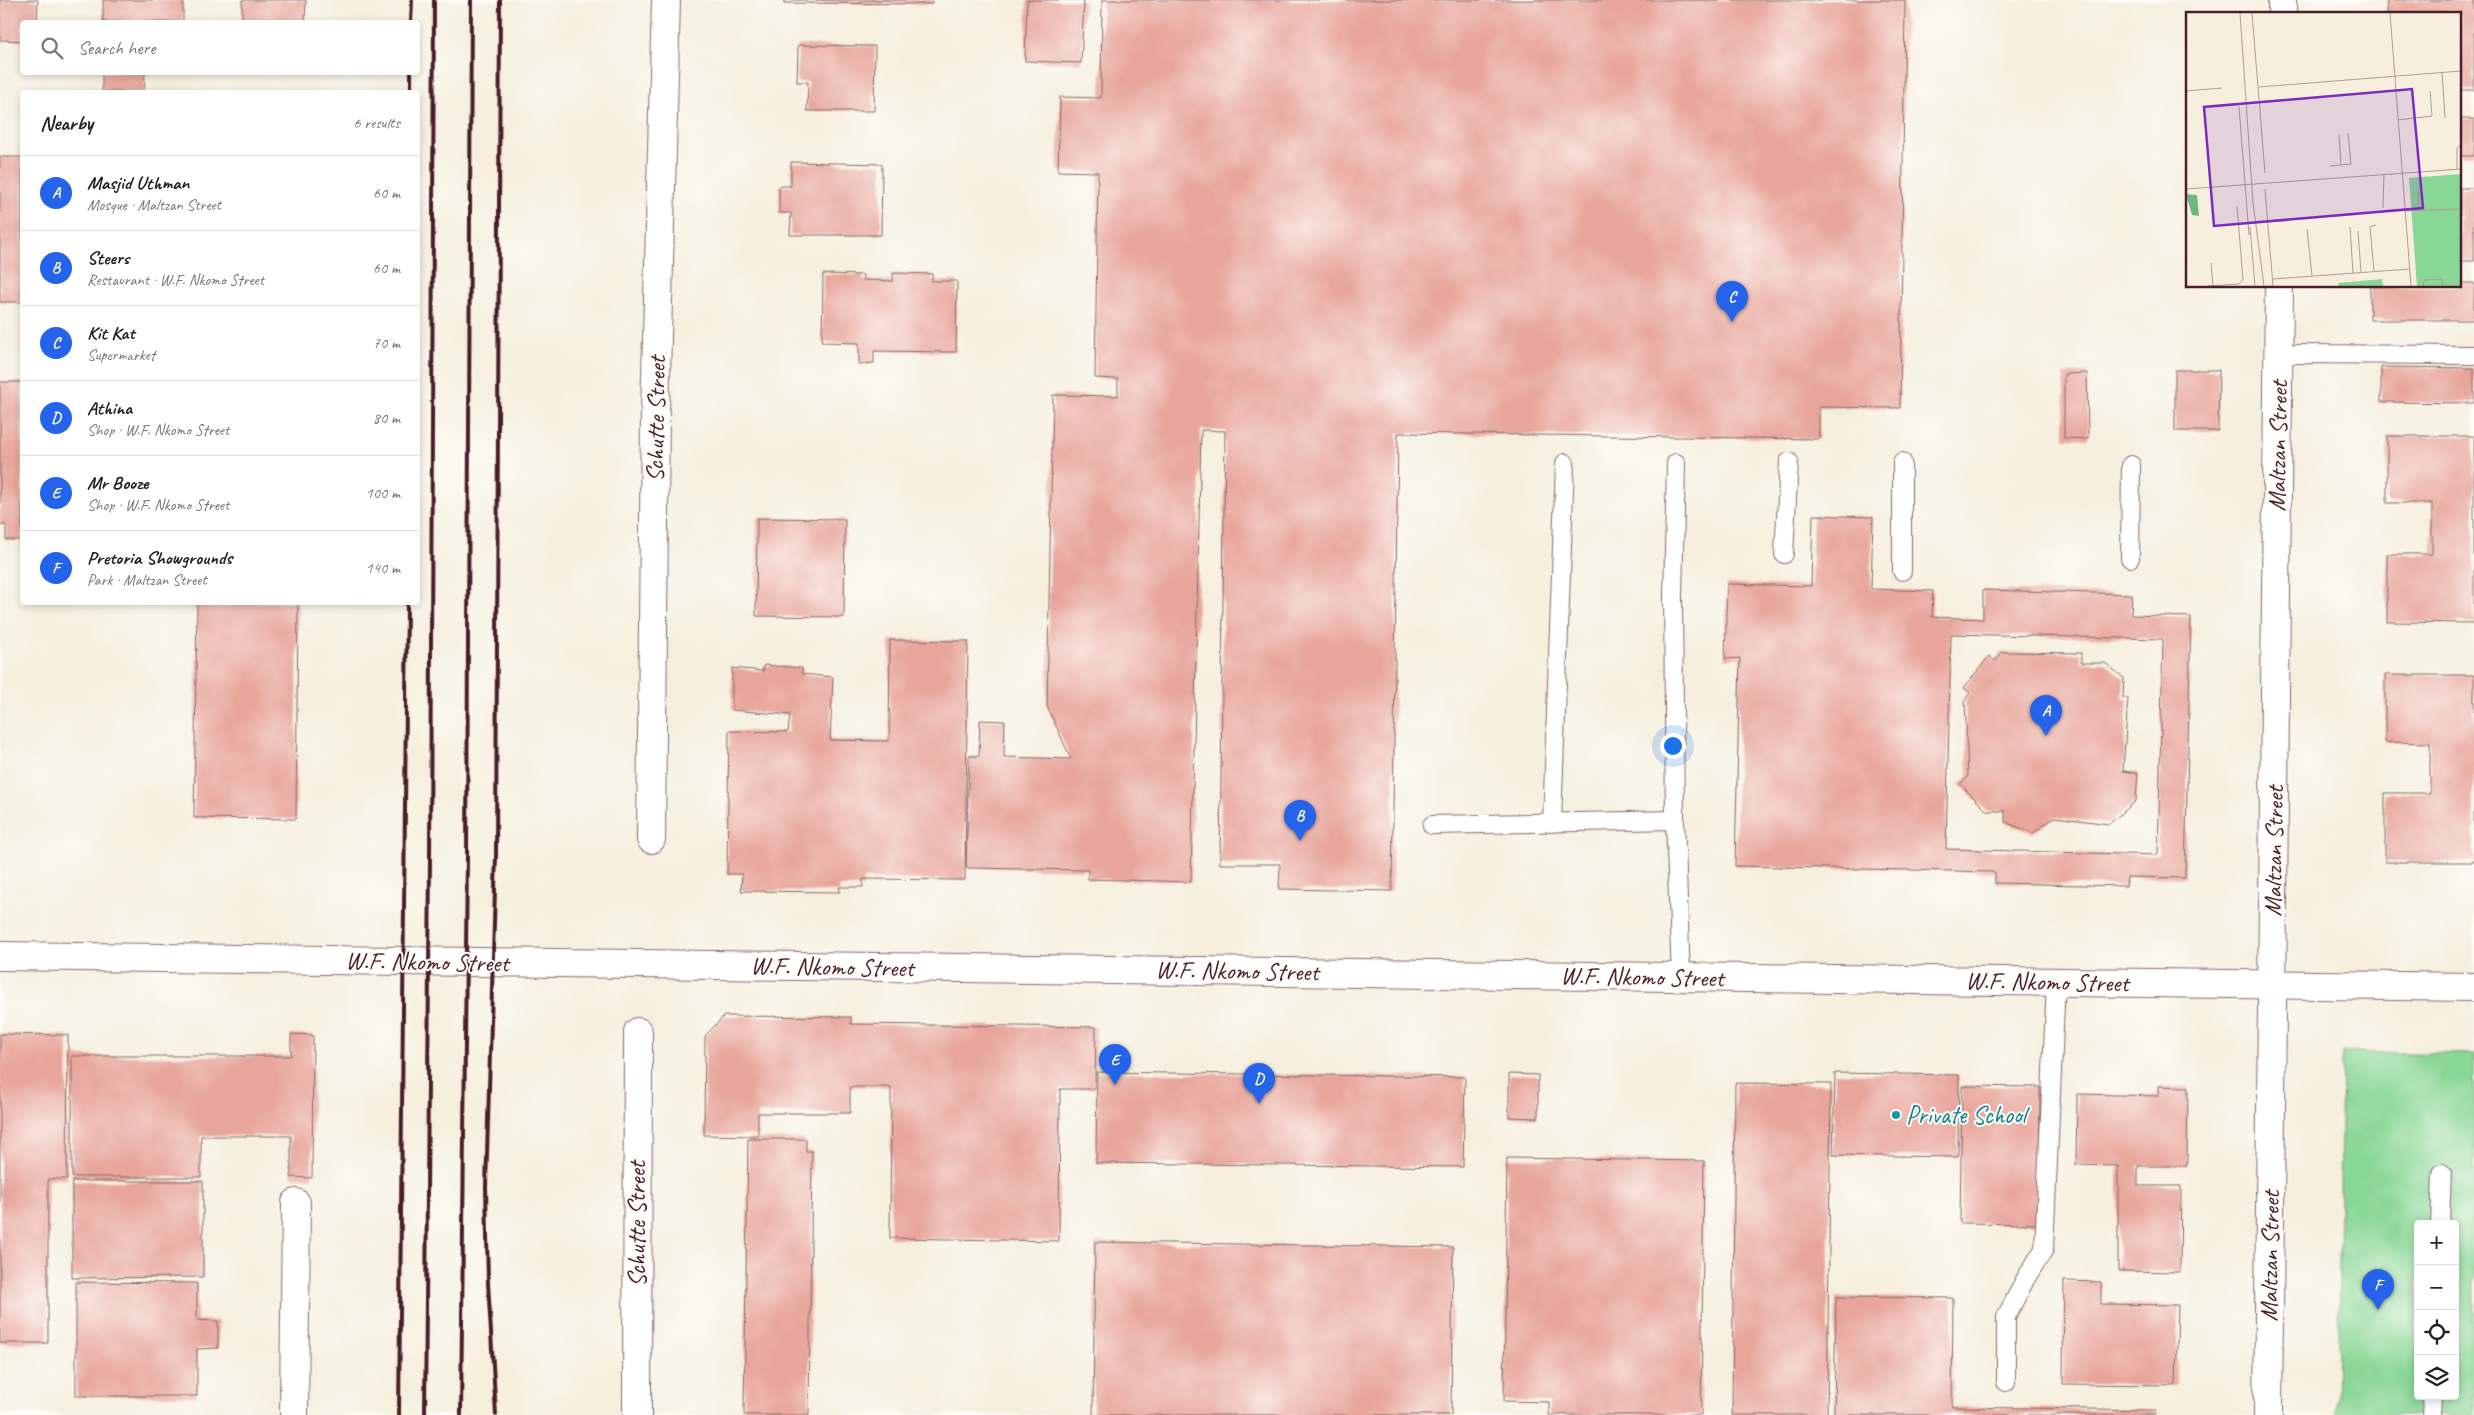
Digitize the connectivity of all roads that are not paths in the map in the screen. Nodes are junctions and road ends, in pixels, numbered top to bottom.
1 (666, 0) edge
2 (2279, 288) edge
3 (2278, 354) junction
4 (2474, 355) edge
5 (1789, 462) dead end
6 (1902, 462) dead end
7 (1566, 463) dead end
8 (1676, 463) dead end
9 (2131, 466) dead end
10 (1784, 554) dead end
11 (2130, 558) dead end
12 (1902, 570) dead end
13 (1675, 820) junction
14 (1552, 823) junction
15 (1432, 824) dead end
16 (651, 839) dead end
17 (0, 956) edge
18 (1681, 977) junction
19 (2056, 982) junction
20 (2272, 984) junction
21 (2474, 987) edge
22 (638, 1032) dead end
23 (2442, 1172) dead end
24 (296, 1203) dead end
25 (2440, 1220) edge
26 (2006, 1382) dead end
27 (2432, 1400) edge
28 (294, 1415) edge
29 (637, 1415) edge
30 (2268, 1415) edge
31 (2431, 1415) edge

1 - 16 street, Schutte Street
2 - 3 street, Maltzan Street
3 - 4 lane
3 - 20 street, Maltzan Street
5 - 10 lane
6 - 12 lane
7 - 14 lane
8 - 13 lane
9 - 11 lane
13 - 14 lane
13 - 18 lane
14 - 15 lane
17 - 18 street, W.F. Nkomo Street
18 - 19 street, W.F. Nkomo Street
19 - 20 street, W.F. Nkomo Street
19 - 26 lane
20 - 21 street, W.F. Nkomo Street
20 - 30 street, Maltzan Street
22 - 29 street, Schutte Street
23 - 25 lane
24 - 28 street
27 - 31 lane

